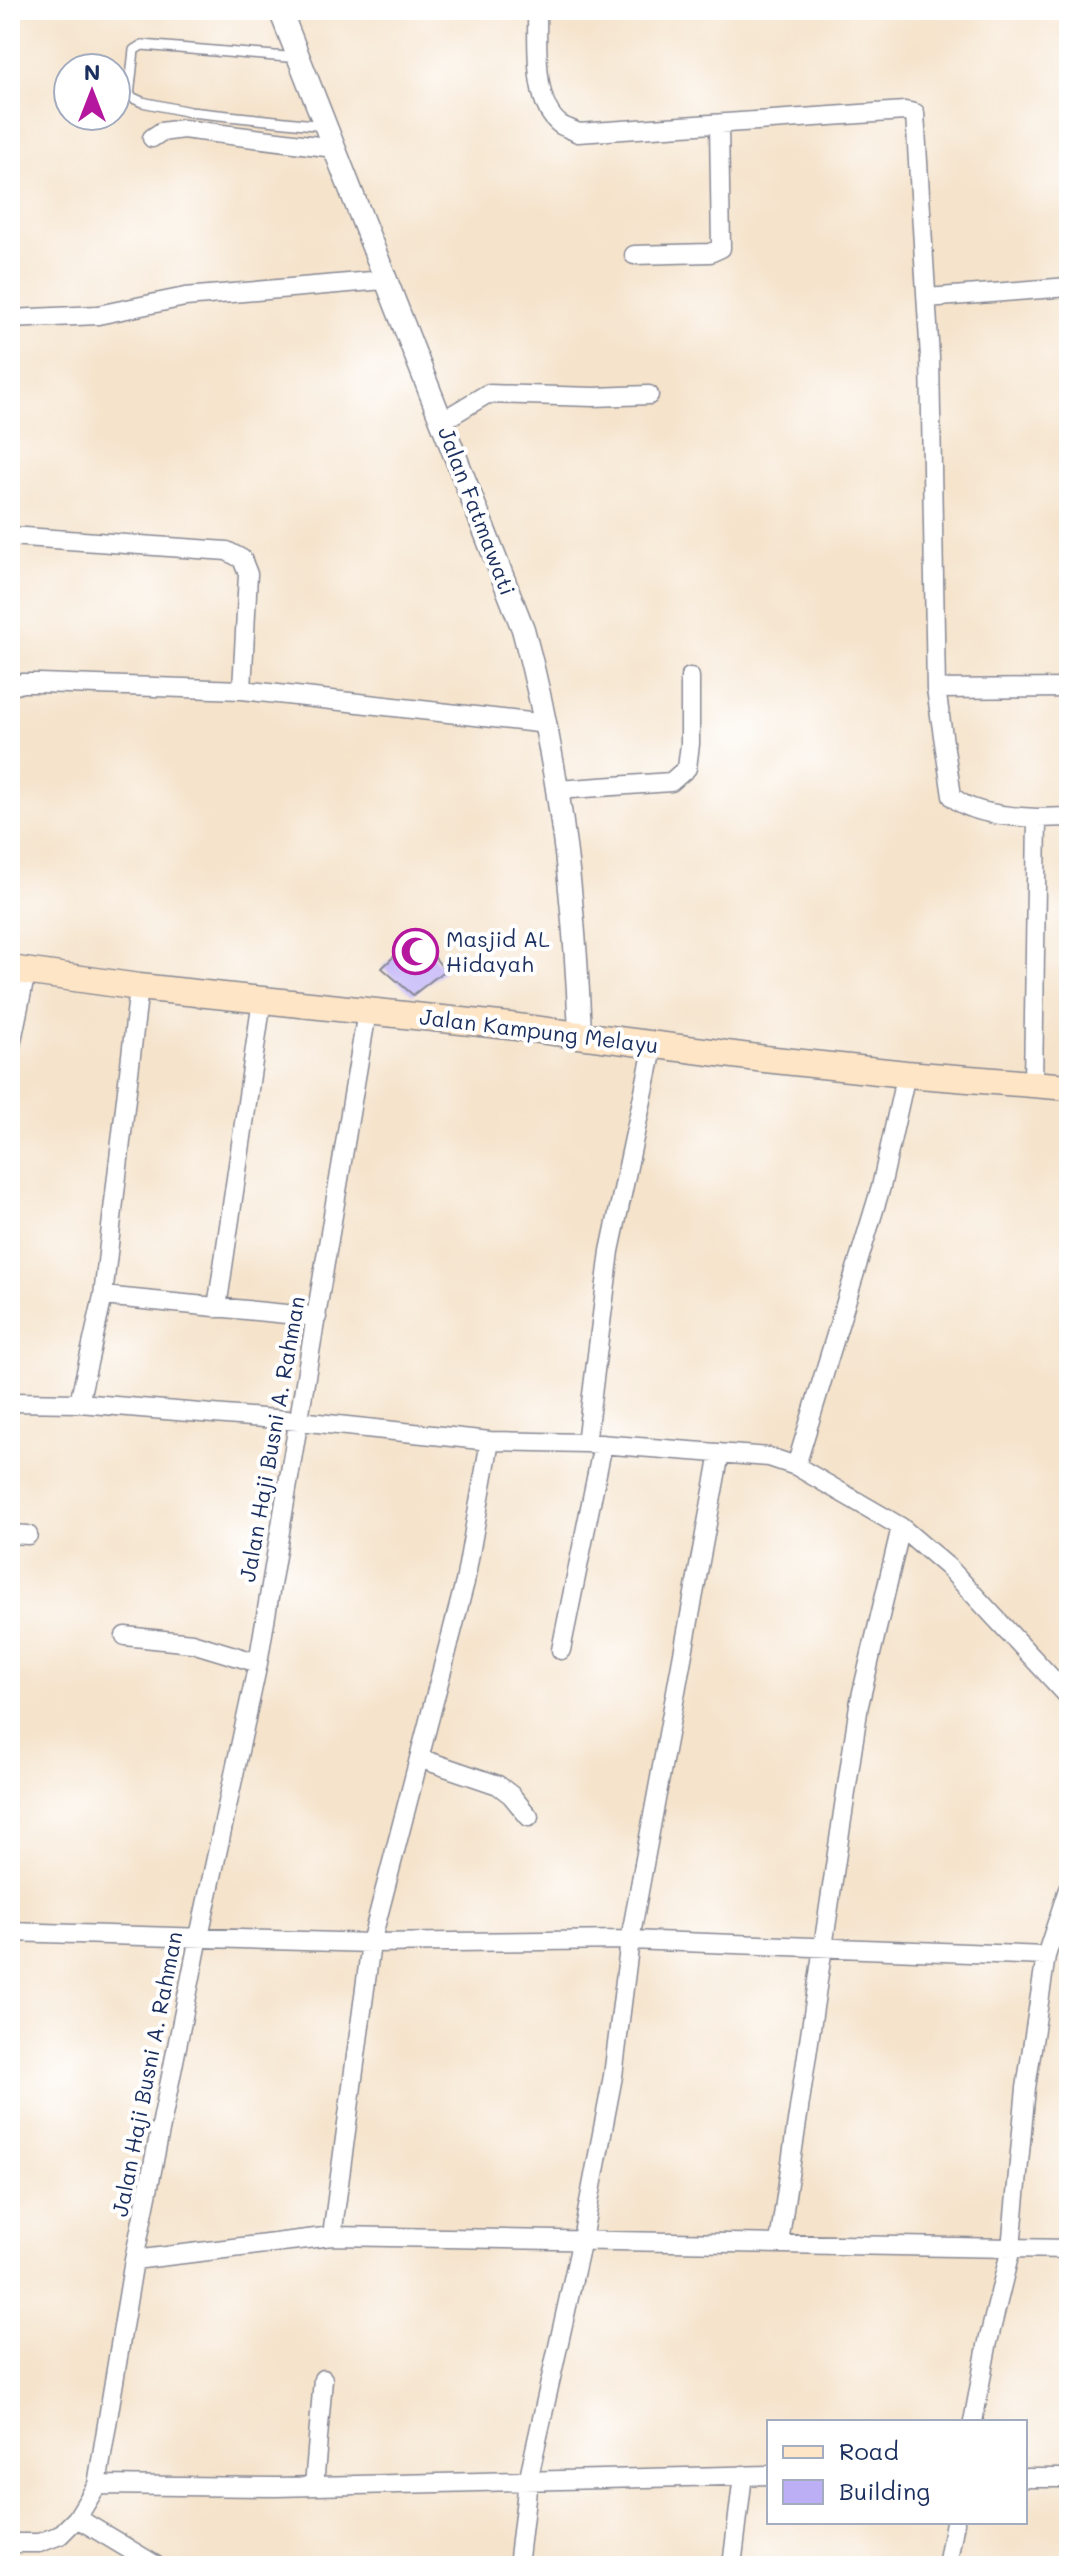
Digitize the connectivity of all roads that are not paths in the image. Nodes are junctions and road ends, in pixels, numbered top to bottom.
1 (280, 10) edge
2 (537, 10) edge
3 (299, 58) junction
4 (719, 124) junction
5 (324, 126) junction
6 (152, 138) dead end
7 (334, 148) junction
8 (634, 255) dead end
9 (384, 280) junction
10 (1069, 287) edge
11 (927, 298) junction
12 (10, 319) edge
13 (649, 395) dead end
14 (442, 421) junction
15 (10, 536) edge
16 (690, 677) dead end
17 (10, 687) edge
18 (1069, 688) edge
19 (936, 689) junction
20 (242, 690) junction
21 (547, 724) junction
22 (557, 790) junction
23 (1069, 817) edge
24 (1037, 818) junction
25 (18, 970) edge
26 (139, 987) junction
27 (262, 1000) junction
28 (367, 1012) junction
29 (580, 1035) junction
30 (654, 1044) junction
31 (10, 1050) edge
32 (906, 1074) junction
33 (1033, 1084) junction
34 (1069, 1087) edge
35 (103, 1296) junction
36 (217, 1308) junction
37 (317, 1317) junction
38 (10, 1402) edge
39 (79, 1403) junction
40 (299, 1421) junction
41 (490, 1441) junction
42 (594, 1444) junction
43 (720, 1453) junction
44 (796, 1466) junction
45 (901, 1527) junction
46 (125, 1636) dead end
47 (561, 1650) dead end
48 (258, 1663) junction
49 (1069, 1697) edge
50 (419, 1758) junction
51 (529, 1817) dead end
52 (1069, 1886) edge
53 (10, 1932) edge
54 (199, 1937) junction
55 (630, 1940) junction
56 (371, 1943) junction
57 (821, 1948) junction
58 (1046, 1956) junction
59 (332, 2236) junction
60 (582, 2239) junction
61 (779, 2243) junction
62 (1011, 2248) junction
63 (1069, 2249) edge
64 (134, 2260) junction
65 (323, 2379) dead end
66 (973, 2420) edge
67 (743, 2475) junction
68 (767, 2475) edge
69 (1027, 2478) edge
70 (1069, 2478) edge
71 (528, 2481) junction
72 (97, 2485) junction
73 (314, 2486) junction
74 (77, 2518) junction
75 (955, 2524) edge
76 (10, 2543) edge
77 (157, 2566) edge
78 (518, 2566) edge
79 (732, 2566) edge
80 (947, 2566) edge

1 - 3 street, Jalan Fatmawati
2 - 4 street
3 - 5 street, Jalan Fatmawati
3 - 5 lane
4 - 8 street
4 - 11 street
5 - 7 street, Jalan Fatmawati
6 - 7 street
7 - 9 street, Jalan Fatmawati
9 - 12 street
9 - 14 street, Jalan Fatmawati
10 - 11 street
11 - 19 street
13 - 14 street
14 - 21 street, Jalan Fatmawati
15 - 20 street
16 - 22 street
17 - 20 street
18 - 19 street
19 - 24 street
20 - 21 street
21 - 22 street, Jalan Fatmawati
22 - 29 street, Jalan Fatmawati
23 - 24 street
24 - 33 street
25 - 26 main road, Jalan Kampung Melayu
25 - 31 street
26 - 27 main road, Jalan Kampung Melayu
26 - 35 street
27 - 28 main road, Jalan Kampung Melayu
27 - 36 street
28 - 29 main road, Jalan Kampung Melayu
28 - 37 street, Jalan Haji Busni A. Rahman
29 - 30 main road, Jalan Kampung Melayu
30 - 32 main road, Jalan Kampung Melayu
30 - 42 street
32 - 33 main road, Jalan Kampung Melayu
32 - 44 street
33 - 34 main road, Jalan Kampung Melayu
35 - 36 street
35 - 39 street
36 - 37 street
37 - 40 street, Jalan Haji Busni A. Rahman
38 - 39 street
39 - 40 street
40 - 41 street
40 - 48 street, Jalan Haji Busni A. Rahman
41 - 42 street
41 - 50 street
42 - 43 street
42 - 47 street
43 - 44 street
43 - 55 street
44 - 45 street
45 - 49 street
45 - 57 street
46 - 48 street
48 - 54 street, Jalan Haji Busni A. Rahman
50 - 51 street
50 - 56 street
52 - 58 street
53 - 54 street
54 - 56 street
54 - 64 street, Jalan Haji Busni A. Rahman
55 - 56 street
55 - 57 street
55 - 60 street
56 - 59 street
57 - 58 street
57 - 61 street
58 - 62 street
59 - 60 street
59 - 64 street
60 - 61 street
60 - 71 street
61 - 62 street
62 - 63 street
62 - 66 street
64 - 72 street, Jalan Haji Busni A. Rahman
65 - 73 street
67 - 68 street
67 - 71 street
67 - 79 street
69 - 70 street
71 - 73 street
71 - 78 street
72 - 73 street
72 - 74 street
74 - 76 street
74 - 77 street
75 - 80 street

